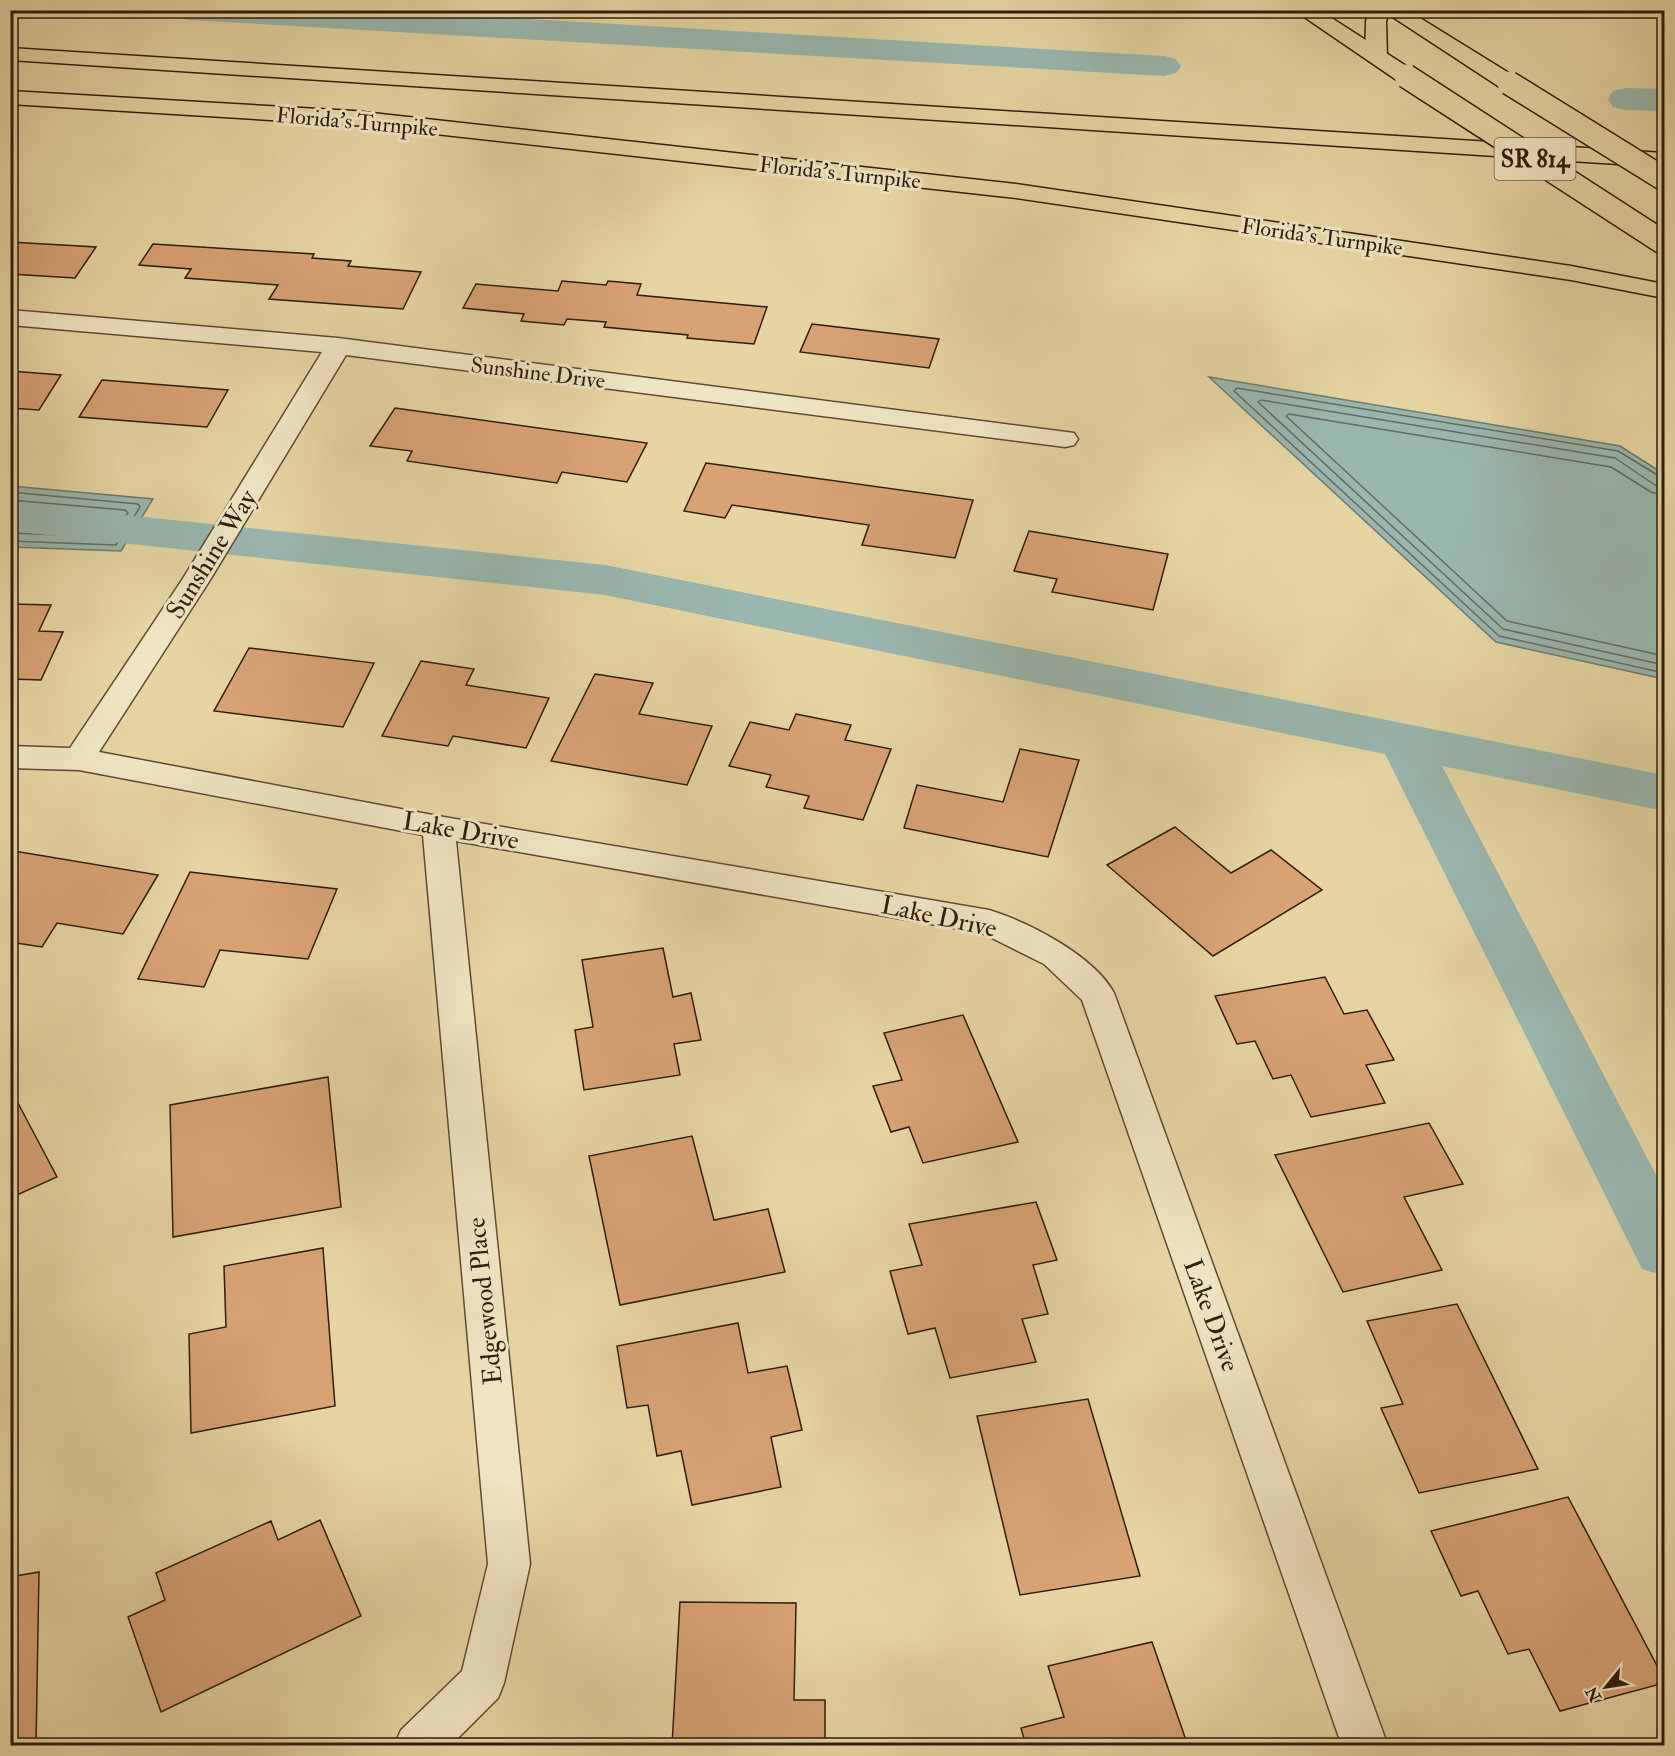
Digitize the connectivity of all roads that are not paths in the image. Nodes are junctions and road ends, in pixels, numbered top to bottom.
1 (1304, 10) edge
2 (1380, 10) edge
3 (1392, 10) edge
4 (10, 54) edge
5 (1376, 57) junction
6 (10, 97) edge
7 (1665, 160) edge
8 (1665, 179) edge
9 (1665, 243) edge
10 (1665, 291) edge
11 (10, 317) edge
12 (338, 346) junction
13 (1065, 439) dead end
14 (10, 757) edge
15 (79, 759) junction
16 (438, 827) junction
17 (417, 1746) edge
18 (1365, 1746) edge

1 - 5 main road, SR 814
2 - 5 main road
3 - 8 main road, SR 814, bridge
4 - 7 main road, Florida's Turnpike
5 - 9 main road, SR 814, bridge
6 - 10 main road, Florida's Turnpike
11 - 12 street, Sunshine Drive
12 - 13 street, Sunshine Drive
12 - 15 street, Sunshine Way
14 - 15 street, Lake Drive
15 - 16 street, Lake Drive
16 - 17 street, Edgewood Place
16 - 18 street, Lake Drive

